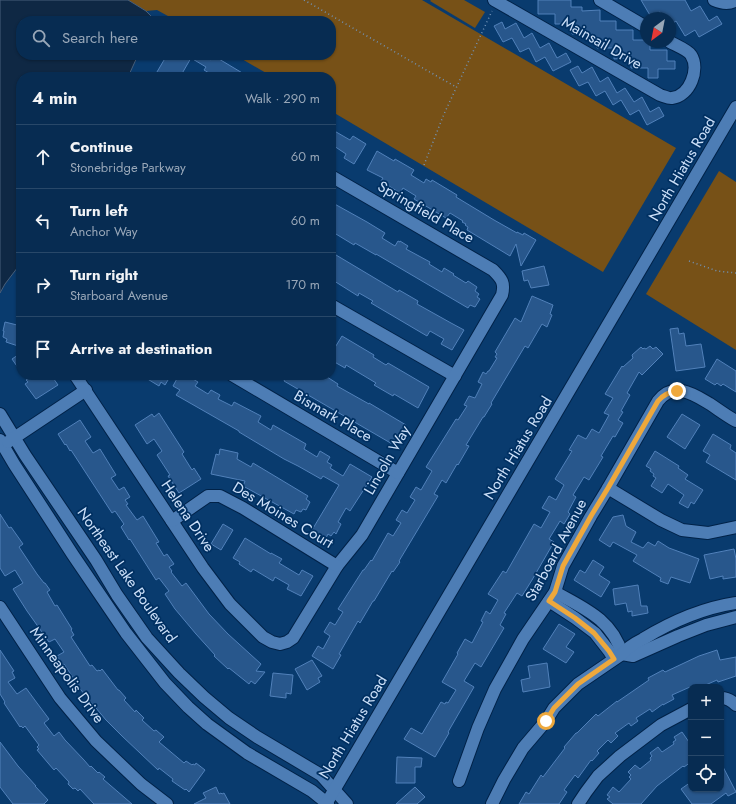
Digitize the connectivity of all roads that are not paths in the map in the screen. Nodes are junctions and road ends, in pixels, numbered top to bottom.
1 (600, 0) edge
2 (714, 0) edge
3 (736, 0) edge
4 (496, 2) edge
5 (640, 23) edge
6 (676, 45) edge
7 (736, 107) edge
8 (336, 179) edge
9 (501, 280) joint
10 (336, 308) edge
11 (455, 376) junction
12 (79, 380) edge
13 (240, 380) edge
14 (86, 390) junction
15 (0, 414) edge
16 (736, 421) edge
17 (14, 438) junction
18 (1, 444) edge
19 (398, 473) junction
20 (608, 488) junction
21 (172, 521) junction
22 (736, 527) edge
23 (337, 566) junction
24 (552, 596) junction
25 (736, 602) edge
26 (0, 607) edge
27 (736, 617) edge
28 (280, 644) joint
29 (618, 656) junction
30 (724, 698) edge
31 (736, 705) edge
32 (688, 711) edge
33 (229, 718) junction
34 (220, 733) junction
35 (459, 781) dead end
36 (335, 789) junction
37 (168, 804) edge
38 (327, 804) edge
39 (347, 804) edge
40 (492, 804) edge
41 (578, 804) edge

1 - 5 street
2 - 3 street
4 - 6 street, Mainsail Drive
7 - 36 street, North Hiatus Road
8 - 9 street, Springfield Place
9 - 11 street, Lincoln Way
10 - 11 street
11 - 19 street, Lincoln Way
12 - 14 street, Helena Drive
13 - 19 street, Bismark Place
14 - 17 street
14 - 21 street, Helena Drive
15 - 17 street, Northeast Lake Boulevard
16 - 20 street, Starboard Avenue
17 - 18 street
17 - 33 street, Northeast Lake Boulevard
18 - 34 street
19 - 23 street, Lincoln Way
20 - 22 street
20 - 24 street, Starboard Avenue
21 - 23 street, Des Moines Court
21 - 28 street, Helena Drive
23 - 28 street, Lincoln Way
24 - 29 street
24 - 35 street, Starboard Avenue
25 - 29 street
26 - 37 street, Minneapolis Drive
27 - 29 street
29 - 40 street
30 - 31 street
32 - 41 street
33 - 34 street
33 - 36 street, Northeast Lake Boulevard
34 - 38 street
36 - 38 street, North Hiatus Road
36 - 39 street, Northeast Lake Boulevard

